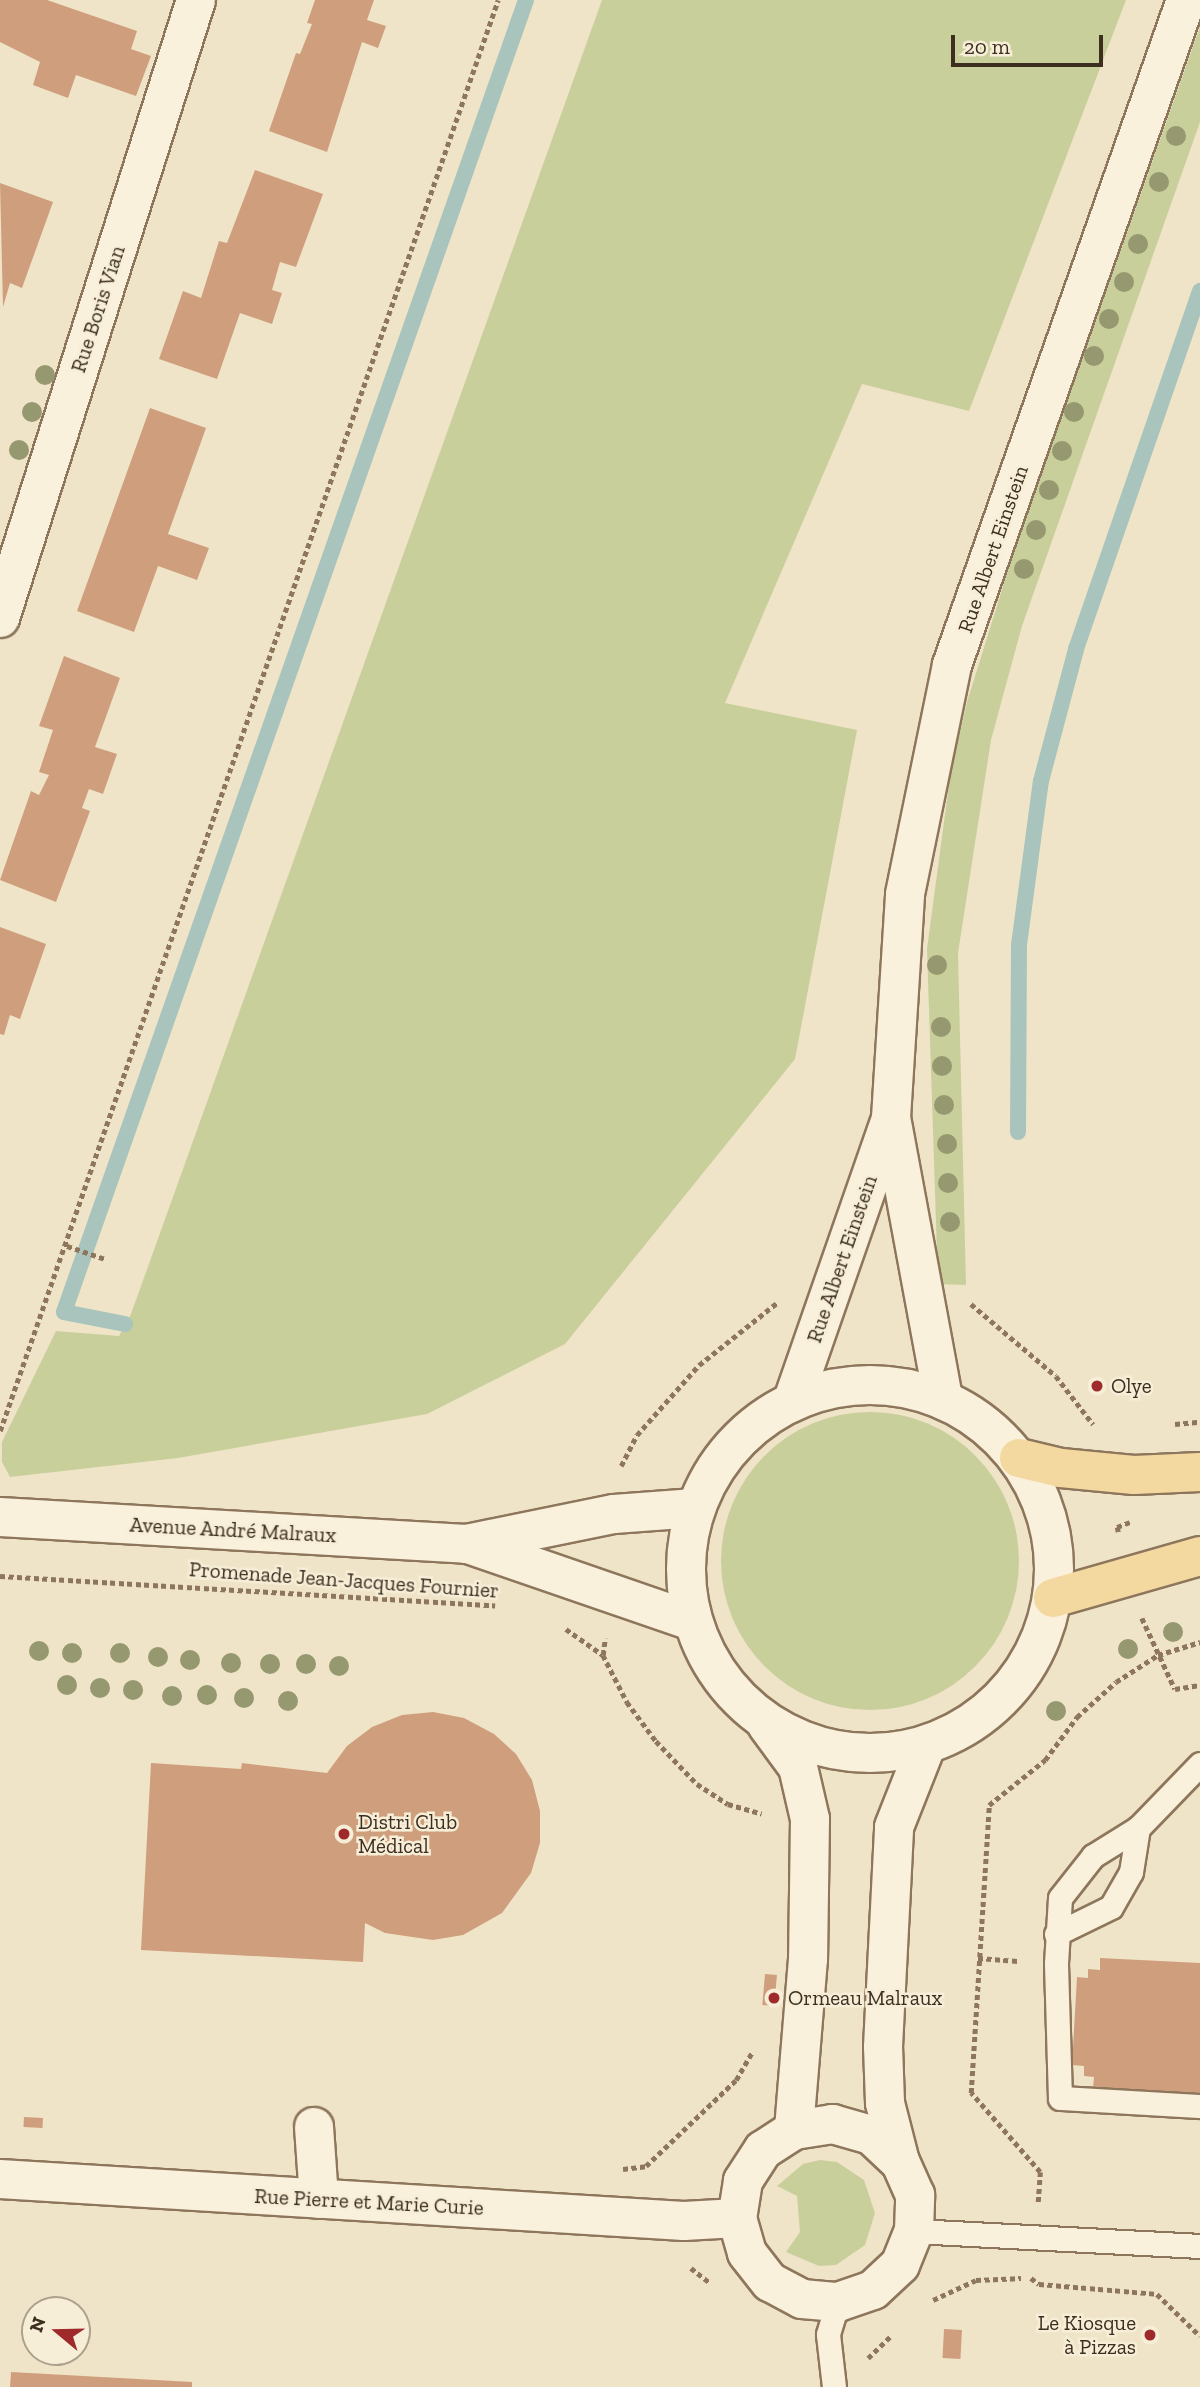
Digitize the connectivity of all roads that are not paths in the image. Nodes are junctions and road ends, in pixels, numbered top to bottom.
1 (197, 0) edge
2 (1186, 0) edge
3 (0, 618) edge
4 (891, 1118) junction
5 (943, 1398) junction
6 (793, 1400) junction
7 (1019, 1458) junction
8 (1200, 1472) edge
9 (695, 1508) junction
10 (0, 1517) edge
11 (466, 1544) junction
12 (1200, 1556) edge
13 (1053, 1598) junction
14 (692, 1621) junction
15 (766, 1723) junction
16 (926, 1746) junction
17 (1200, 1764) edge
18 (1138, 1828) junction
19 (1056, 1934) junction
20 (1200, 2106) edge
21 (314, 2127) dead end
22 (794, 2130) junction
23 (900, 2162) junction
24 (0, 2179) edge
25 (319, 2199) junction
26 (737, 2218) junction
27 (914, 2231) junction
28 (1200, 2246) edge
29 (838, 2302) junction
30 (834, 2387) edge

1 - 3 street, Rue Boris Vian
2 - 4 street, Rue Albert Einstein
4 - 5 street, Rue Albert Einstein
4 - 6 street, Rue Albert Einstein
5 - 6 street
5 - 7 street
6 - 9 street
7 - 8 main road
7 - 13 street
9 - 11 street, Avenue André Malraux
9 - 14 street
10 - 11 street, Avenue André Malraux
11 - 14 street, Avenue André Malraux
12 - 13 main road
13 - 16 street
14 - 15 street
15 - 16 street
15 - 22 street
16 - 23 street
17 - 18 lane
18 - 19 lane
18 - 19 lane
19 - 20 lane
21 - 25 street
22 - 23 street
22 - 26 street
23 - 27 street
24 - 25 street, Rue Pierre et Marie Curie
25 - 26 street, Rue Pierre et Marie Curie
26 - 29 street
27 - 28 lane
27 - 29 street
29 - 30 lane

